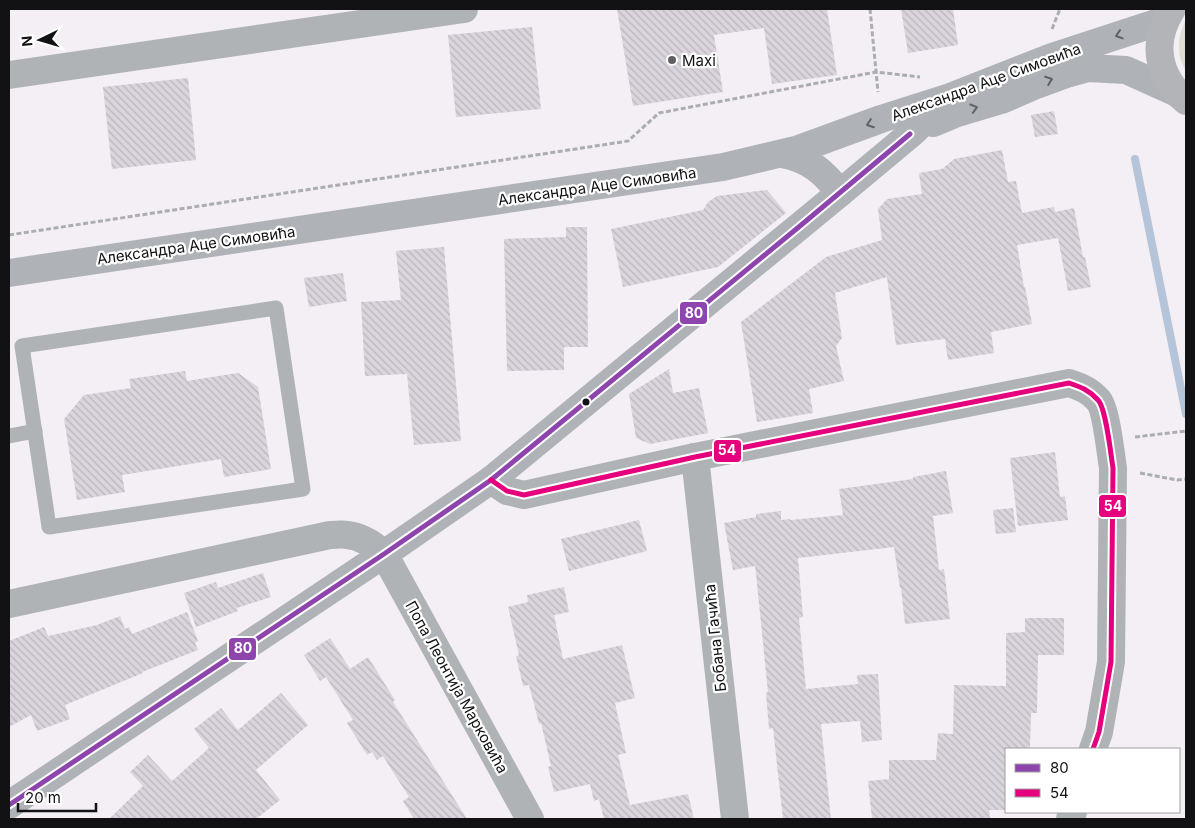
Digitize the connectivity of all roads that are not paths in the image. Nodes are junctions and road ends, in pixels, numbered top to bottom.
1 (464, 9) edge
2 (1168, 14) edge
3 (9, 75) edge
4 (950, 97) junction
5 (1182, 97) edge
6 (912, 132) junction
7 (782, 154) junction
8 (840, 193) junction
9 (9, 273) edge
10 (35, 431) junction
11 (9, 436) edge
12 (695, 457) junction
13 (491, 480) junction
14 (384, 554) junction
15 (9, 604) edge
16 (1093, 748) edge
17 (9, 805) edge
18 (530, 819) edge
19 (734, 819) edge

1 - 3 street
2 -> 4 street, Александра Аце Симовића
2 - 5 main road
4 - 6 street
4 -> 7 street, Александра Аце Симовића
6 -> 5 street, Александра Аце Симовића
6 - 8 street
7 - 8 street
7 - 9 street, Александра Аце Симовића
8 - 13 street
10 - 10 lane
10 - 11 lane
12 - 13 street
12 - 16 street
12 - 19 street, Бобана Гачића
13 - 14 street
14 - 15 street
14 - 17 street
14 - 18 street, Попа Леонтија Марковића

